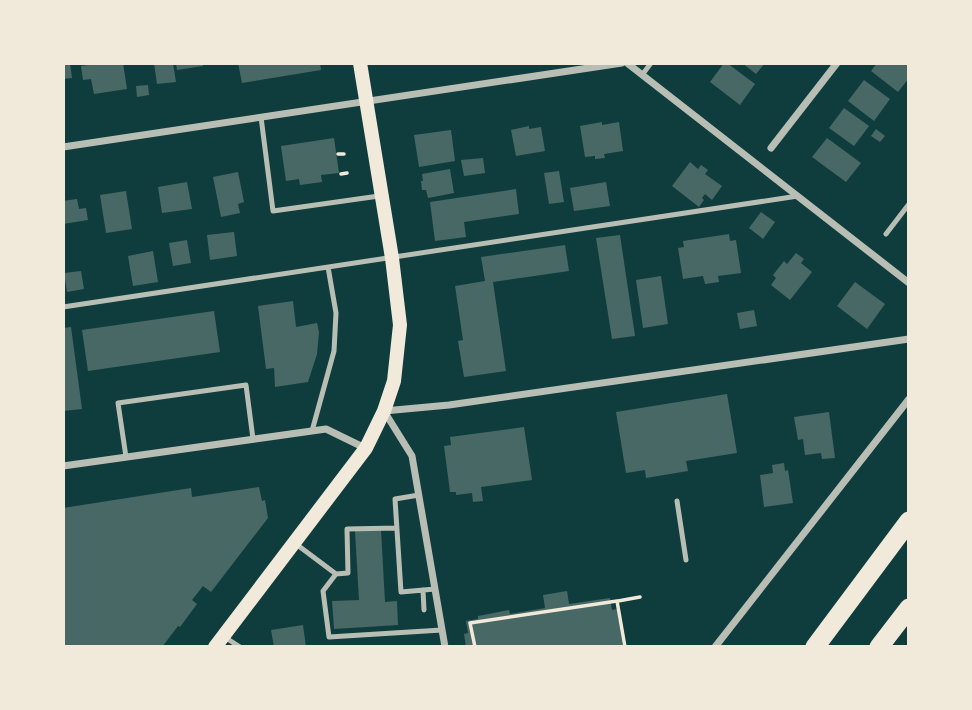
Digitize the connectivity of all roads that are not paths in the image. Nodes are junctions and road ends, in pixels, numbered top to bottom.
1 (360, 63) edge
2 (622, 63) edge
3 (627, 63) edge
4 (651, 63) edge
5 (837, 63) edge
6 (642, 75) junction
7 (367, 101) junction
8 (261, 117) junction
9 (63, 147) edge
10 (771, 148) dead end
11 (382, 196) junction
12 (798, 196) junction
13 (909, 204) edge
14 (886, 234) dead end
15 (392, 258) junction
16 (328, 267) junction
17 (909, 283) edge
18 (63, 307) edge
19 (909, 339) edge
20 (909, 399) edge
21 (384, 411) junction
22 (312, 431) junction
23 (253, 439) junction
24 (366, 448) junction
25 (126, 457) junction
26 (63, 466) edge
27 (419, 495) junction
28 (677, 501) dead end
29 (909, 521) edge
30 (397, 528) junction
31 (294, 543) junction
32 (686, 560) dead end
33 (335, 574) junction
34 (435, 589) junction
35 (423, 590) junction
36 (909, 608) edge
37 (424, 610) dead end
38 (442, 630) junction
39 (219, 641) edge
40 (240, 647) edge
41 (445, 647) edge
42 (715, 647) edge
43 (814, 647) edge
44 (879, 647) edge

1 - 7 main road
2 - 7 street
3 - 6 street
4 - 6 lane
5 - 10 street
6 - 12 street
7 - 8 street
7 - 11 main road
8 - 9 street
8 - 11 lane
11 - 15 main road
12 - 15 lane
12 - 17 street
13 - 14 lane
15 - 16 lane
15 - 21 main road
16 - 18 lane
16 - 22 lane
19 - 21 street
20 - 42 street
21 - 24 main road
21 - 27 street
22 - 23 street
22 - 24 street
23 - 25 street
23 - 25 lane
24 - 31 main road
25 - 26 street
27 - 30 lane
27 - 34 street
28 - 32 lane
29 - 43 highway
30 - 33 lane
30 - 35 lane
31 - 33 lane
31 - 39 main road
33 - 38 lane
34 - 35 lane
34 - 38 street
35 - 37 lane
36 - 44 highway
38 - 41 street
39 - 40 lane

